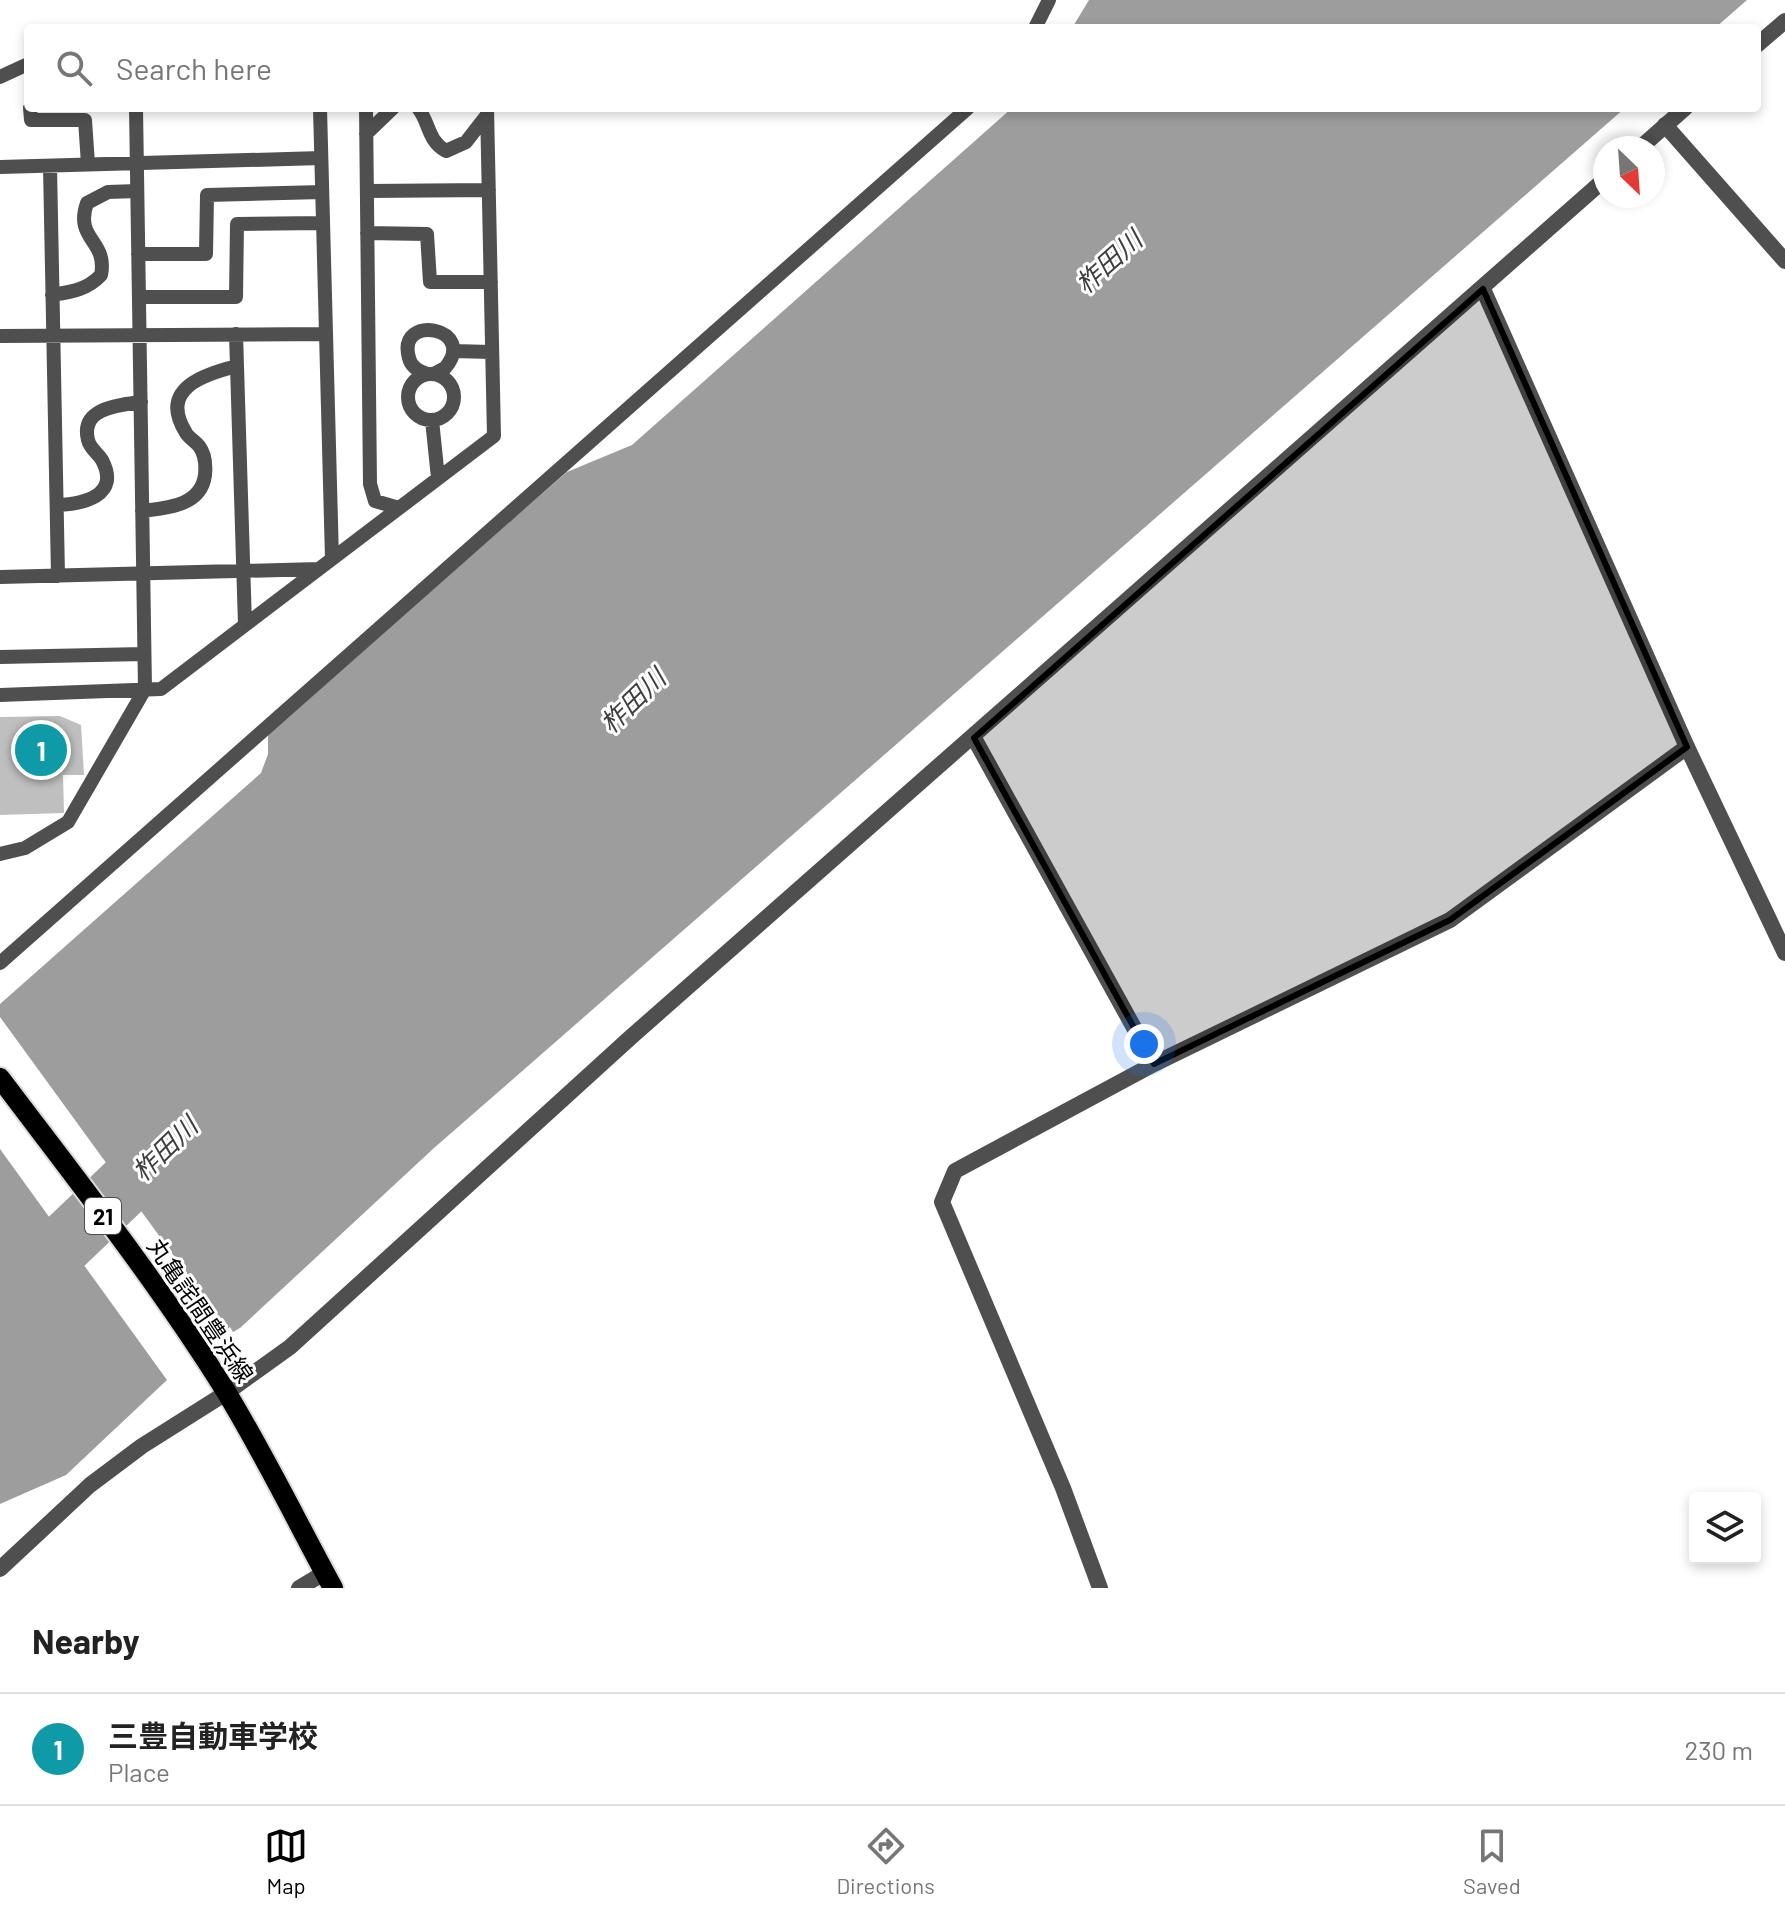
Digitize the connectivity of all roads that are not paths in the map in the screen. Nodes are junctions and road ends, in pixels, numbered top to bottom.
1 (1049, 0) edge
2 (1785, 21) edge
3 (1037, 24) edge
4 (1761, 42) edge
5 (24, 66) edge
6 (0, 77) edge
7 (30, 112) edge
8 (136, 112) edge
9 (320, 112) edge
10 (366, 112) edge
11 (389, 112) edge
12 (421, 112) edge
13 (486, 112) edge
14 (487, 112) edge
15 (963, 112) edge
16 (1680, 112) edge
17 (1665, 125) junction
18 (366, 134) junction
19 (1653, 136) edge
20 (321, 158) junction
21 (137, 163) junction
22 (88, 164) junction
23 (50, 166) junction
24 (0, 167) edge
25 (489, 190) junction
26 (1593, 190) edge
27 (137, 191) junction
28 (367, 191) junction
29 (322, 192) junction
30 (323, 223) junction
31 (367, 233) junction
32 (138, 254) junction
33 (1785, 261) edge
34 (491, 282) junction
35 (1483, 289) junction
36 (52, 295) junction
37 (139, 297) junction
38 (140, 334) junction
39 (236, 334) junction
40 (326, 334) junction
41 (0, 336) edge
42 (52, 336) junction
43 (453, 351) junction
44 (491, 352) junction
45 (237, 366) junction
46 (430, 374) junction
47 (141, 402) junction
48 (432, 420) junction
49 (438, 478) junction
50 (57, 505) junction
51 (399, 508) junction
52 (142, 511) junction
53 (332, 559) junction
54 (243, 569) junction
55 (319, 569) junction
56 (143, 575) junction
57 (58, 576) junction
58 (0, 577) edge
59 (245, 625) junction
60 (144, 654) junction
61 (0, 657) edge
62 (145, 689) junction
63 (0, 695) edge
64 (974, 738) junction
65 (1687, 747) junction
66 (0, 854) edge
67 (1785, 953) edge
68 (0, 963) edge
69 (1154, 1064) junction
70 (0, 1078) edge
71 (226, 1393) junction
72 (0, 1569) edge
73 (328, 1580) edge
74 (299, 1588) edge
75 (1100, 1588) edge

1 - 3 lane
2 - 4 street
5 - 6 lane
7 - 22 lane
8 - 21 lane
9 - 20 lane
10 - 18 lane
11 - 18 lane
12 - 13 lane
14 - 25 lane
15 - 68 lane
16 - 17 street
17 - 19 street
17 - 33 street
18 - 28 lane
20 - 21 lane
20 - 29 lane
21 - 22 lane
21 - 27 lane
22 - 23 lane
23 - 24 lane
23 - 36 lane
25 - 28 lane
25 - 34 lane
26 - 35 street
27 - 32 lane
27 - 36 lane
28 - 31 lane
29 - 30 lane
29 - 32 lane
30 - 37 lane
30 - 40 lane
31 - 34 lane
31 - 51 lane
32 - 37 lane
34 - 44 lane
35 - 64 street
35 - 65 street
36 - 42 lane
37 - 38 lane
38 - 39 lane
38 - 42 lane
38 - 47 lane
39 - 40 lane
39 - 45 lane
40 - 53 lane
41 - 42 lane
42 - 50 lane
43 - 44 lane
43 - 46 lane
43 - 46 lane
44 - 49 lane
45 - 52 lane
45 - 54 lane
46 - 48 lane
46 - 48 lane
47 - 50 lane
47 - 52 lane
48 - 49 lane
49 - 51 lane
50 - 57 lane
51 - 53 lane
52 - 56 lane
53 - 55 lane
54 - 55 lane
54 - 56 lane
54 - 59 lane
55 - 59 lane
56 - 57 lane
56 - 60 lane
57 - 58 lane
59 - 62 lane
60 - 61 lane
60 - 62 lane
62 - 63 lane
62 - 66 lane
64 - 69 street
64 - 71 street
65 - 67 street
65 - 69 street
69 - 75 street
70 - 71 main road, 丸亀詫間豊浜線 / 21
71 - 72 street
71 - 73 main road, 丸亀詫間豊浜線 / 21
73 - 74 street

